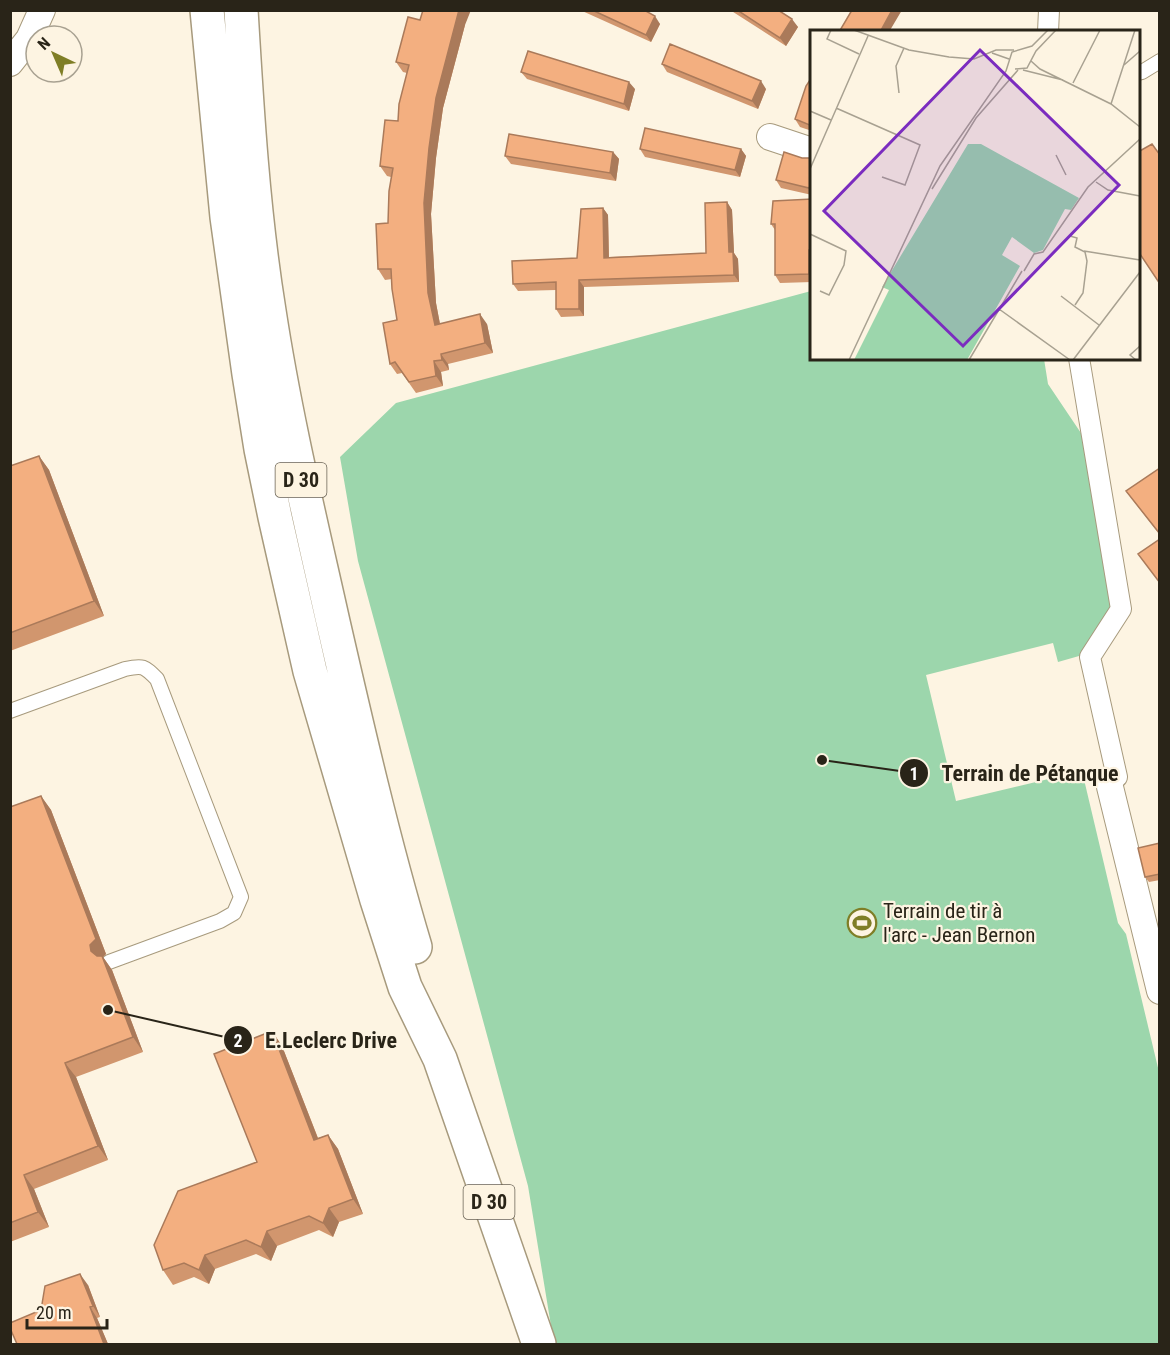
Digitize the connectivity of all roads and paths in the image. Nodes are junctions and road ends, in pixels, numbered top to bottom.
1 (42, 10) edge
2 (207, 10) edge
3 (241, 10) edge
4 (1049, 10) edge
5 (1048, 30) edge
6 (1160, 60) edge
7 (10, 63) edge
8 (1140, 72) edge
9 (770, 137) dead end
10 (810, 150) edge
11 (1079, 360) edge
12 (10, 711) edge
13 (1113, 782) joint
14 (109, 962) dead end
15 (1160, 991) edge
16 (440, 1059) junction
17 (539, 1344) edge

1 - 7 street
2 - 16 main road, D 30
3 - 16 main road, D 30
4 - 5 street
6 - 8 lane
9 - 10 street
11 - 13 street
12 - 14 lane
13 - 15 street
16 - 17 main road, D 30

